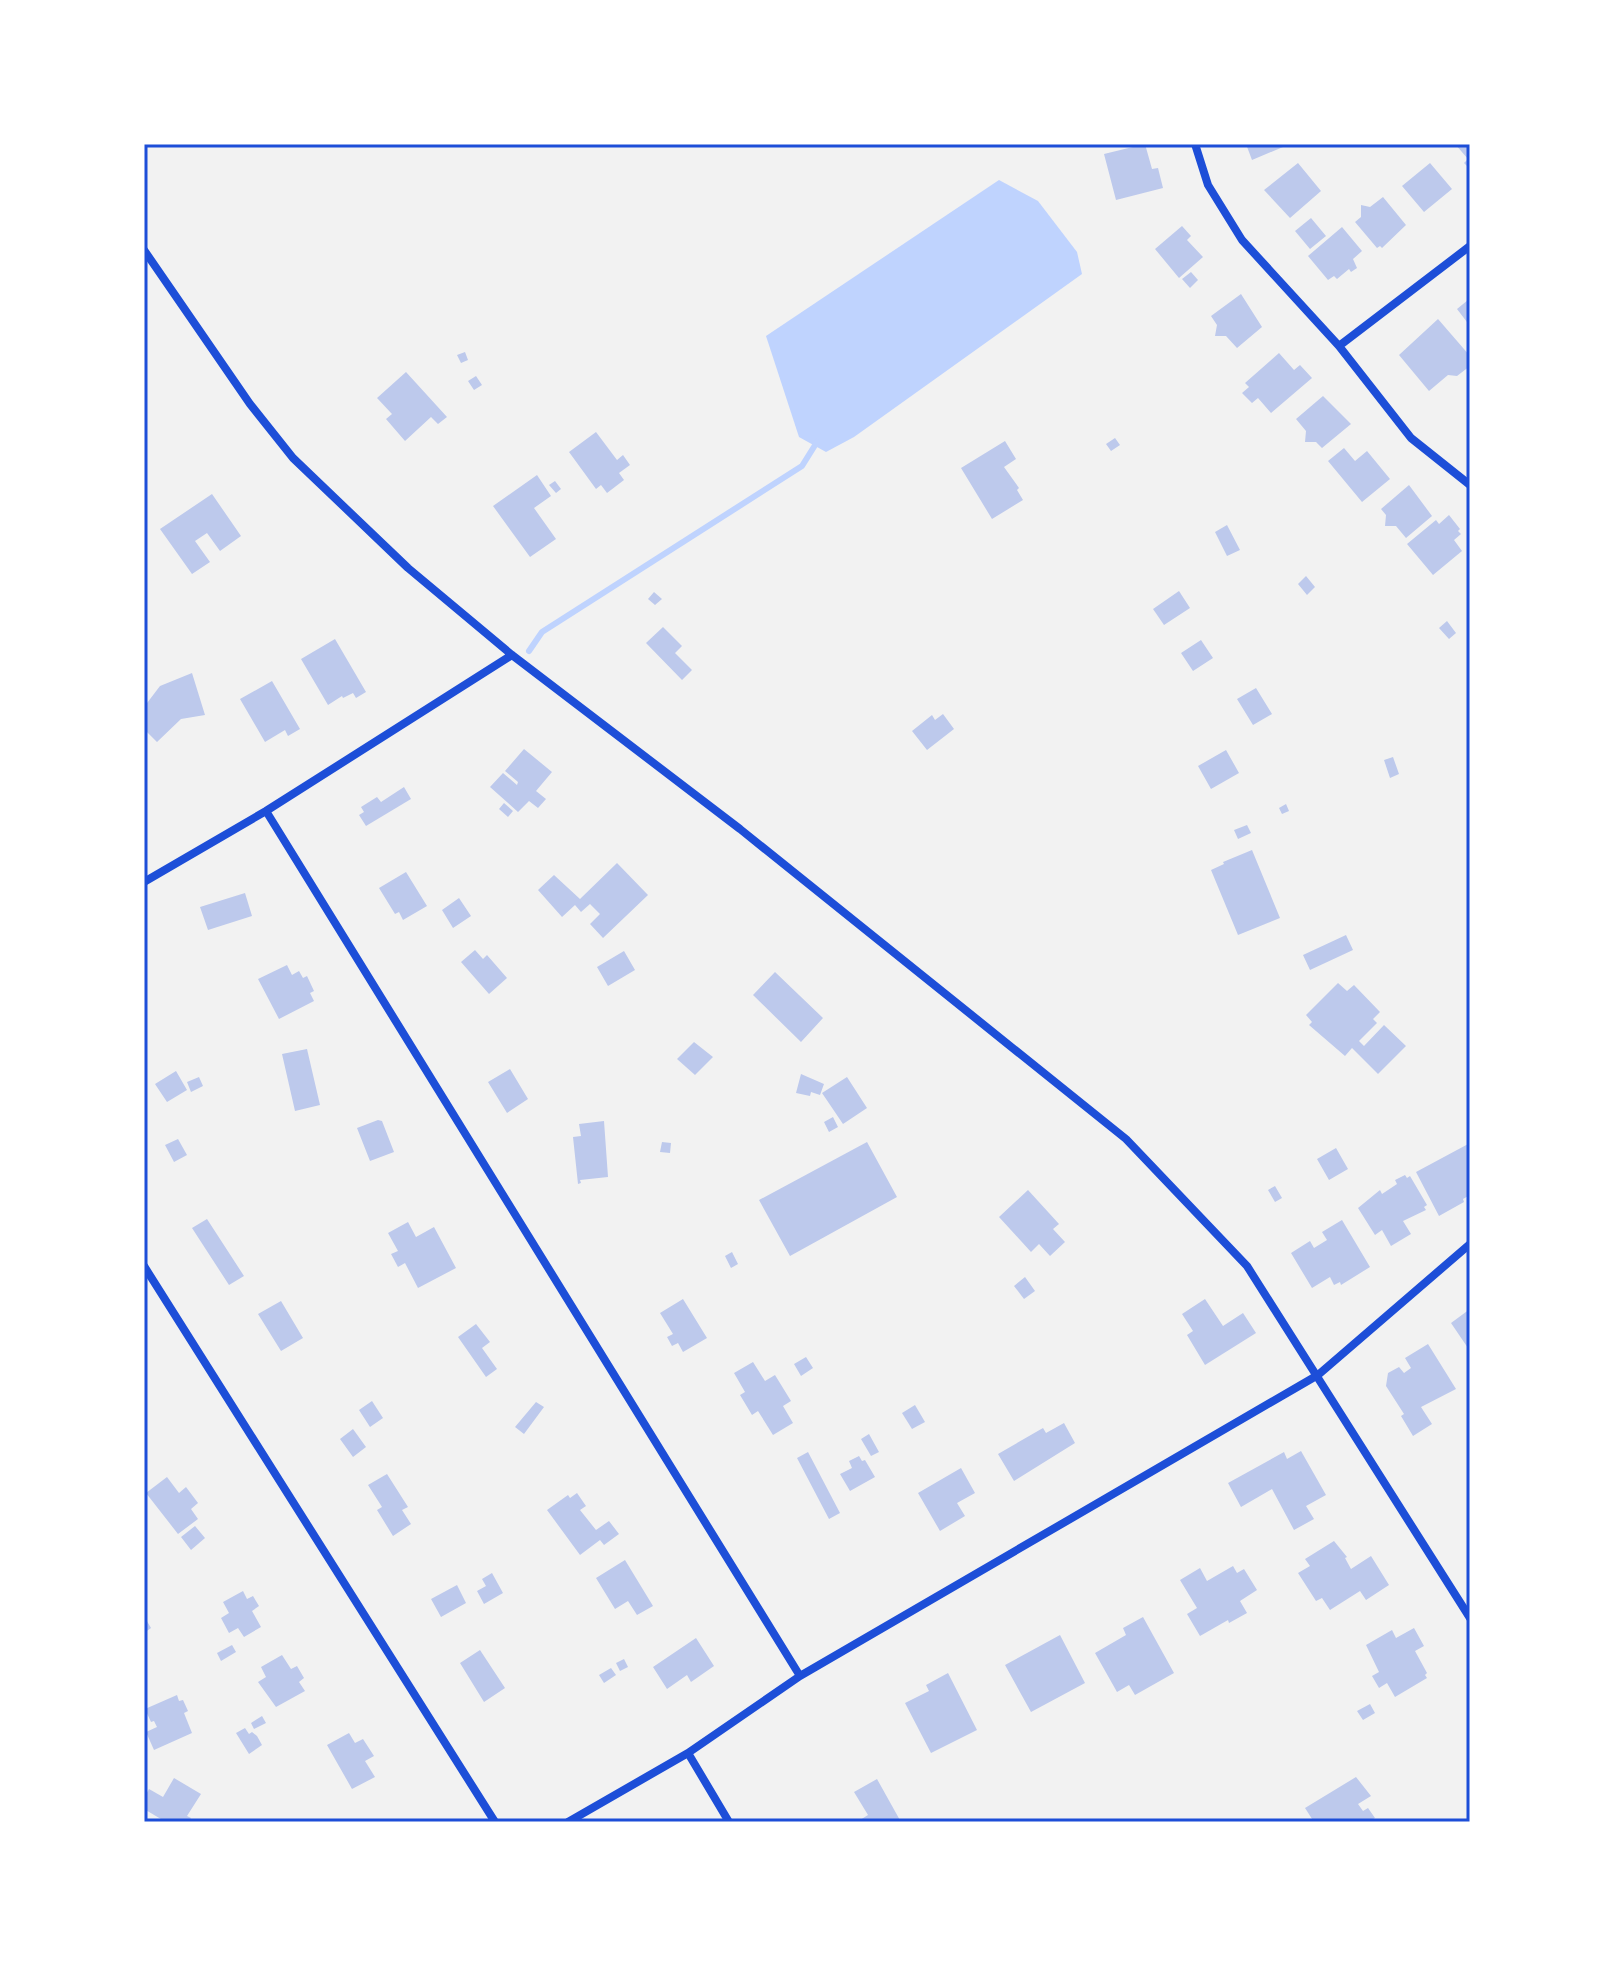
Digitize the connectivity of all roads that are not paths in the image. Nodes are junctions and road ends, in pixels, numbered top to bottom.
1 (1195, 144) edge
2 (1470, 246) edge
3 (144, 250) edge
4 (1339, 346) junction
5 (1470, 485) edge
6 (512, 655) junction
7 (266, 811) junction
8 (144, 882) edge
9 (1470, 1244) edge
10 (144, 1266) edge
11 (1318, 1375) junction
12 (1470, 1618) edge
13 (800, 1676) junction
14 (688, 1753) junction
15 (495, 1822) edge
16 (568, 1822) edge
17 (729, 1822) edge

1 - 4 street
2 - 4 street
3 - 6 street
4 - 5 street
6 - 7 street
6 - 11 street
7 - 8 street
7 - 13 street
9 - 11 street
10 - 15 street
11 - 12 street
11 - 13 street
13 - 14 street
14 - 16 street
14 - 17 street

